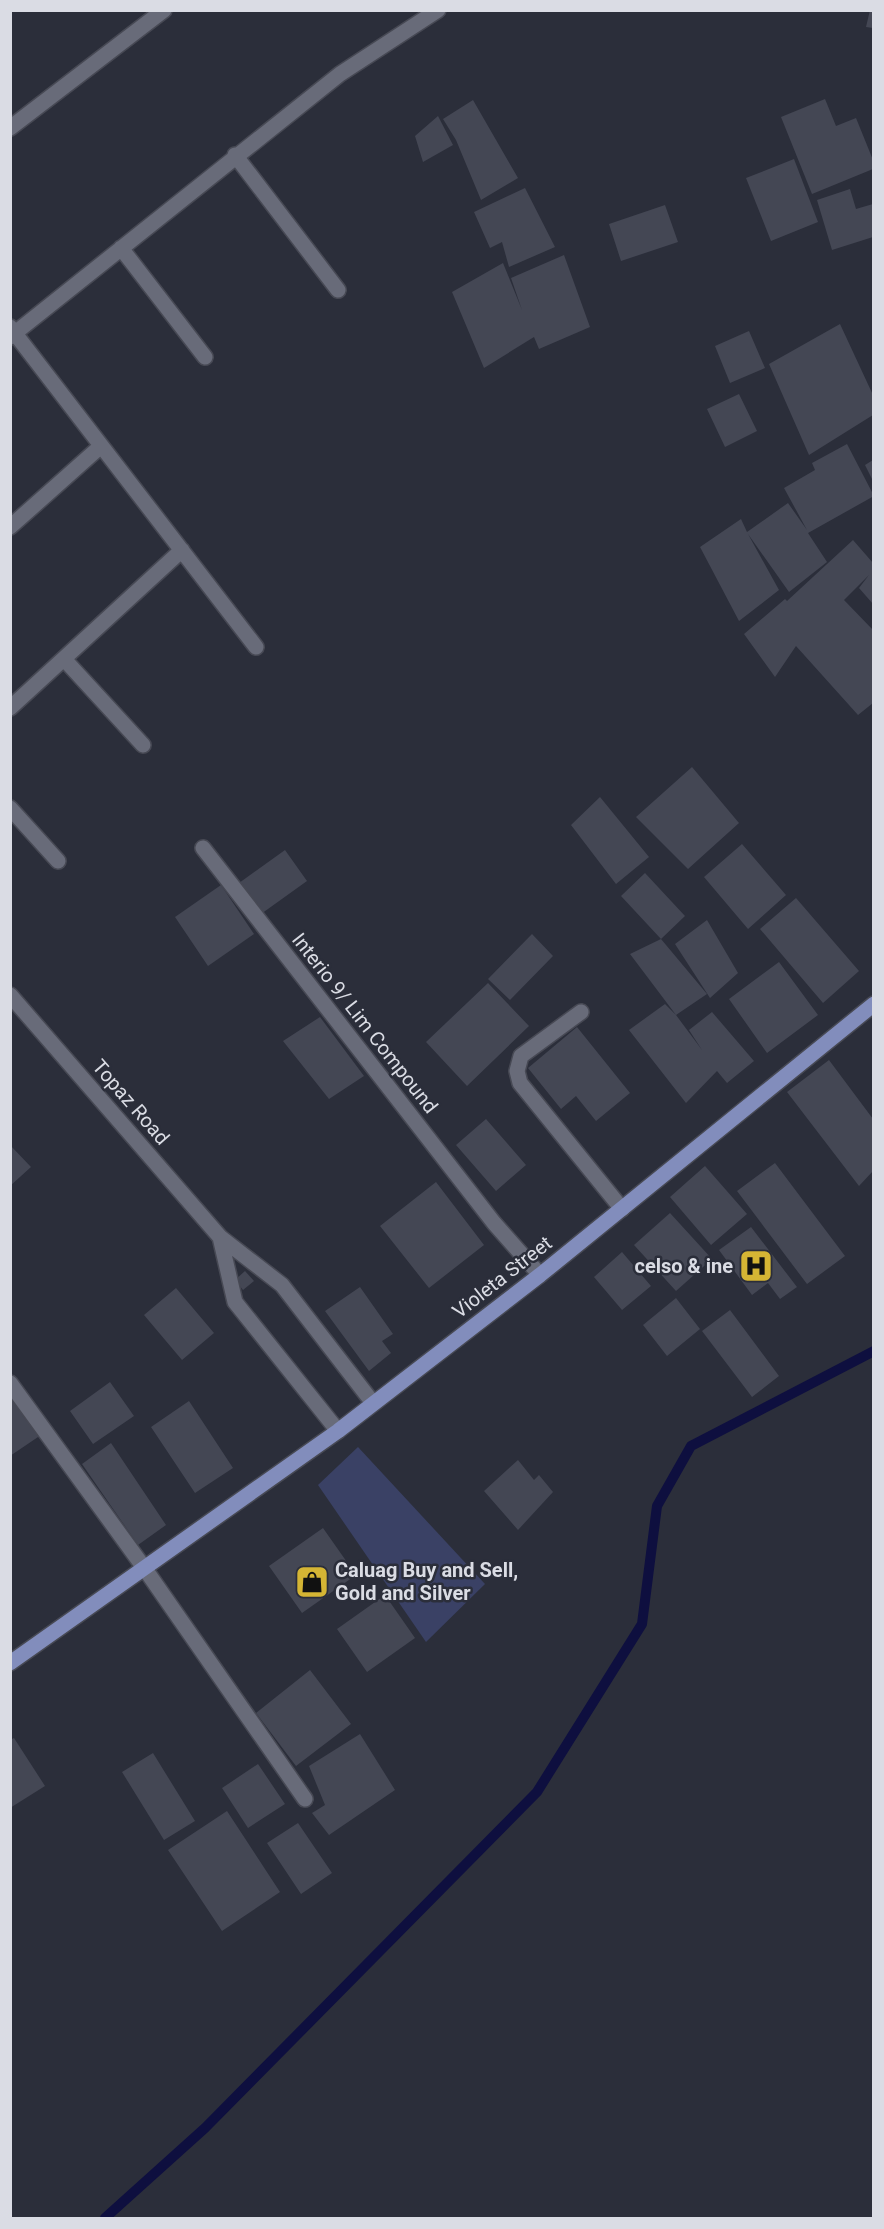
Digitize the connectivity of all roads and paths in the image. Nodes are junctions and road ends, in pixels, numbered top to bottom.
1 (164, 10) edge
2 (438, 10) edge
3 (10, 128) edge
4 (235, 155) junction
5 (121, 248) junction
6 (338, 290) dead end
7 (12, 332) edge
8 (205, 357) dead end
9 (101, 446) junction
10 (10, 527) edge
11 (182, 550) junction
12 (256, 647) dead end
13 (64, 659) junction
14 (10, 708) edge
15 (143, 745) dead end
16 (10, 808) edge
17 (203, 848) dead end
18 (58, 861) dead end
19 (10, 995) edge
20 (873, 1004) edge
21 (580, 1012) dead end
22 (622, 1209) junction
23 (220, 1237) junction
24 (540, 1275) junction
25 (10, 1383) edge
26 (373, 1403) junction
27 (338, 1431) junction
28 (145, 1569) junction
29 (10, 1663) edge
30 (305, 1799) dead end

1 - 3 street
2 - 4 street
4 - 5 street
4 - 6 street
5 - 7 street
5 - 8 street
7 - 9 street
9 - 10 street
9 - 11 street
11 - 12 street
11 - 13 street
13 - 14 street
13 - 15 street
16 - 18 street
17 - 24 street, Interio 9/ Lim Compound
19 - 23 street, Topaz Road
20 - 22 main road, Violeta Street
21 - 22 street
22 - 24 main road, Violeta Street
23 - 26 street, Topaz Road
23 - 27 street, Topaz Road
24 - 26 main road, Violeta Street
25 - 28 street
26 - 27 main road, Violeta Street
27 - 28 main road, Violeta Street
28 - 29 main road, Violeta Street
28 - 30 street

